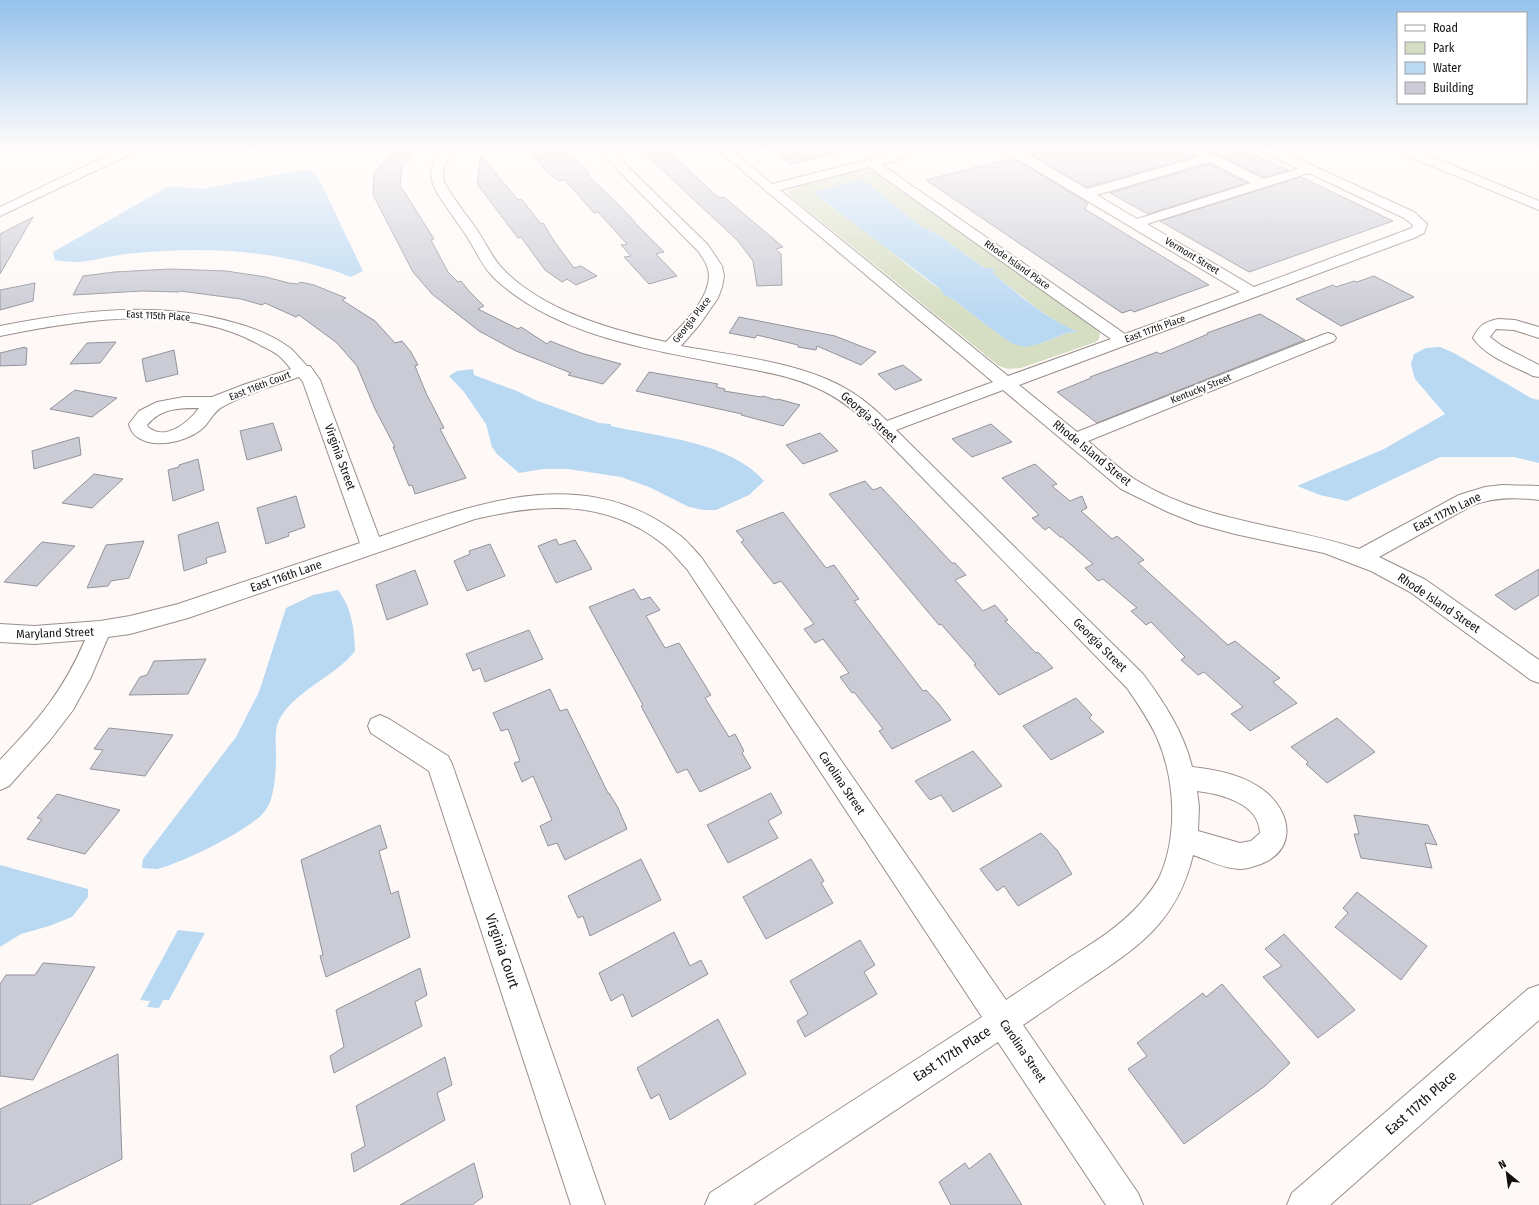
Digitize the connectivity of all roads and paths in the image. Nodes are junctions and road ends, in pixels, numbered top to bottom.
1 (17, 203) edge
2 (452, 203) edge
3 (658, 203) edge
4 (788, 203) edge
5 (929, 203) edge
6 (1102, 203) edge
7 (1202, 203) edge
8 (1384, 203) edge
9 (1, 211) edge
10 (1137, 224) junction
11 (1253, 292) junction
12 (0, 331) edge
13 (1539, 333) edge
14 (1328, 338) dead end
15 (1124, 340) junction
16 (671, 347) junction
17 (304, 370) junction
18 (1539, 372) edge
19 (1006, 383) junction
20 (215, 403) dead end
21 (884, 428) junction
22 (1075, 440) junction
23 (1539, 494) edge
24 (471, 512) joint
25 (372, 547) junction
26 (1361, 557) junction
27 (100, 630) junction
28 (0, 634) edge
29 (1539, 673) edge
30 (380, 726) dead end
31 (0, 778) edge
32 (1183, 778) junction
33 (1184, 839) junction
34 (1168, 888) joint
35 (1539, 1000) edge
36 (1003, 1020) junction
37 (588, 1205) edge
38 (722, 1205) edge
39 (1126, 1205) edge
40 (1304, 1205) edge

1 - 9 main road
2 - 16 main road, Georgia Street
3 - 16 main road, Georgia Place
4 - 19 main road, Rhode Island Street
5 - 15 main road, Rhode Island Place
6 - 10 main road, Vermont Street
7 - 10 main road
8 - 11 main road, East 117th Place
10 - 11 main road, Vermont Street
11 - 15 main road, East 117th Place
12 - 17 main road, East 115th Place
13 - 18 main road
14 - 22 main road, Kentucky Street
15 - 19 main road, East 117th Place
16 - 21 main road, Georgia Street
17 - 20 main road, East 116th Court
17 - 25 main road, Virginia Street
19 - 21 main road, East 117th Place
19 - 22 main road, Rhode Island Street
21 - 32 main road, Georgia Street
22 - 26 main road, Rhode Island Street
23 - 26 main road, East 117th Lane
24 - 25 main road, East 116th Lane
24 - 36 main road, Carolina Street
25 - 27 main road, East 116th Lane
26 - 29 main road, Rhode Island Street
27 - 28 main road, Maryland Street
27 - 31 main road, Maryland Street
30 - 37 main road, Virginia Court
32 - 33 main road, Georgia Street
32 - 33 main road
33 - 34 main road, Georgia Street
34 - 36 main road, East 117th Place
35 - 40 main road, East 117th Place
36 - 38 main road, East 117th Place
36 - 39 main road, Carolina Street

